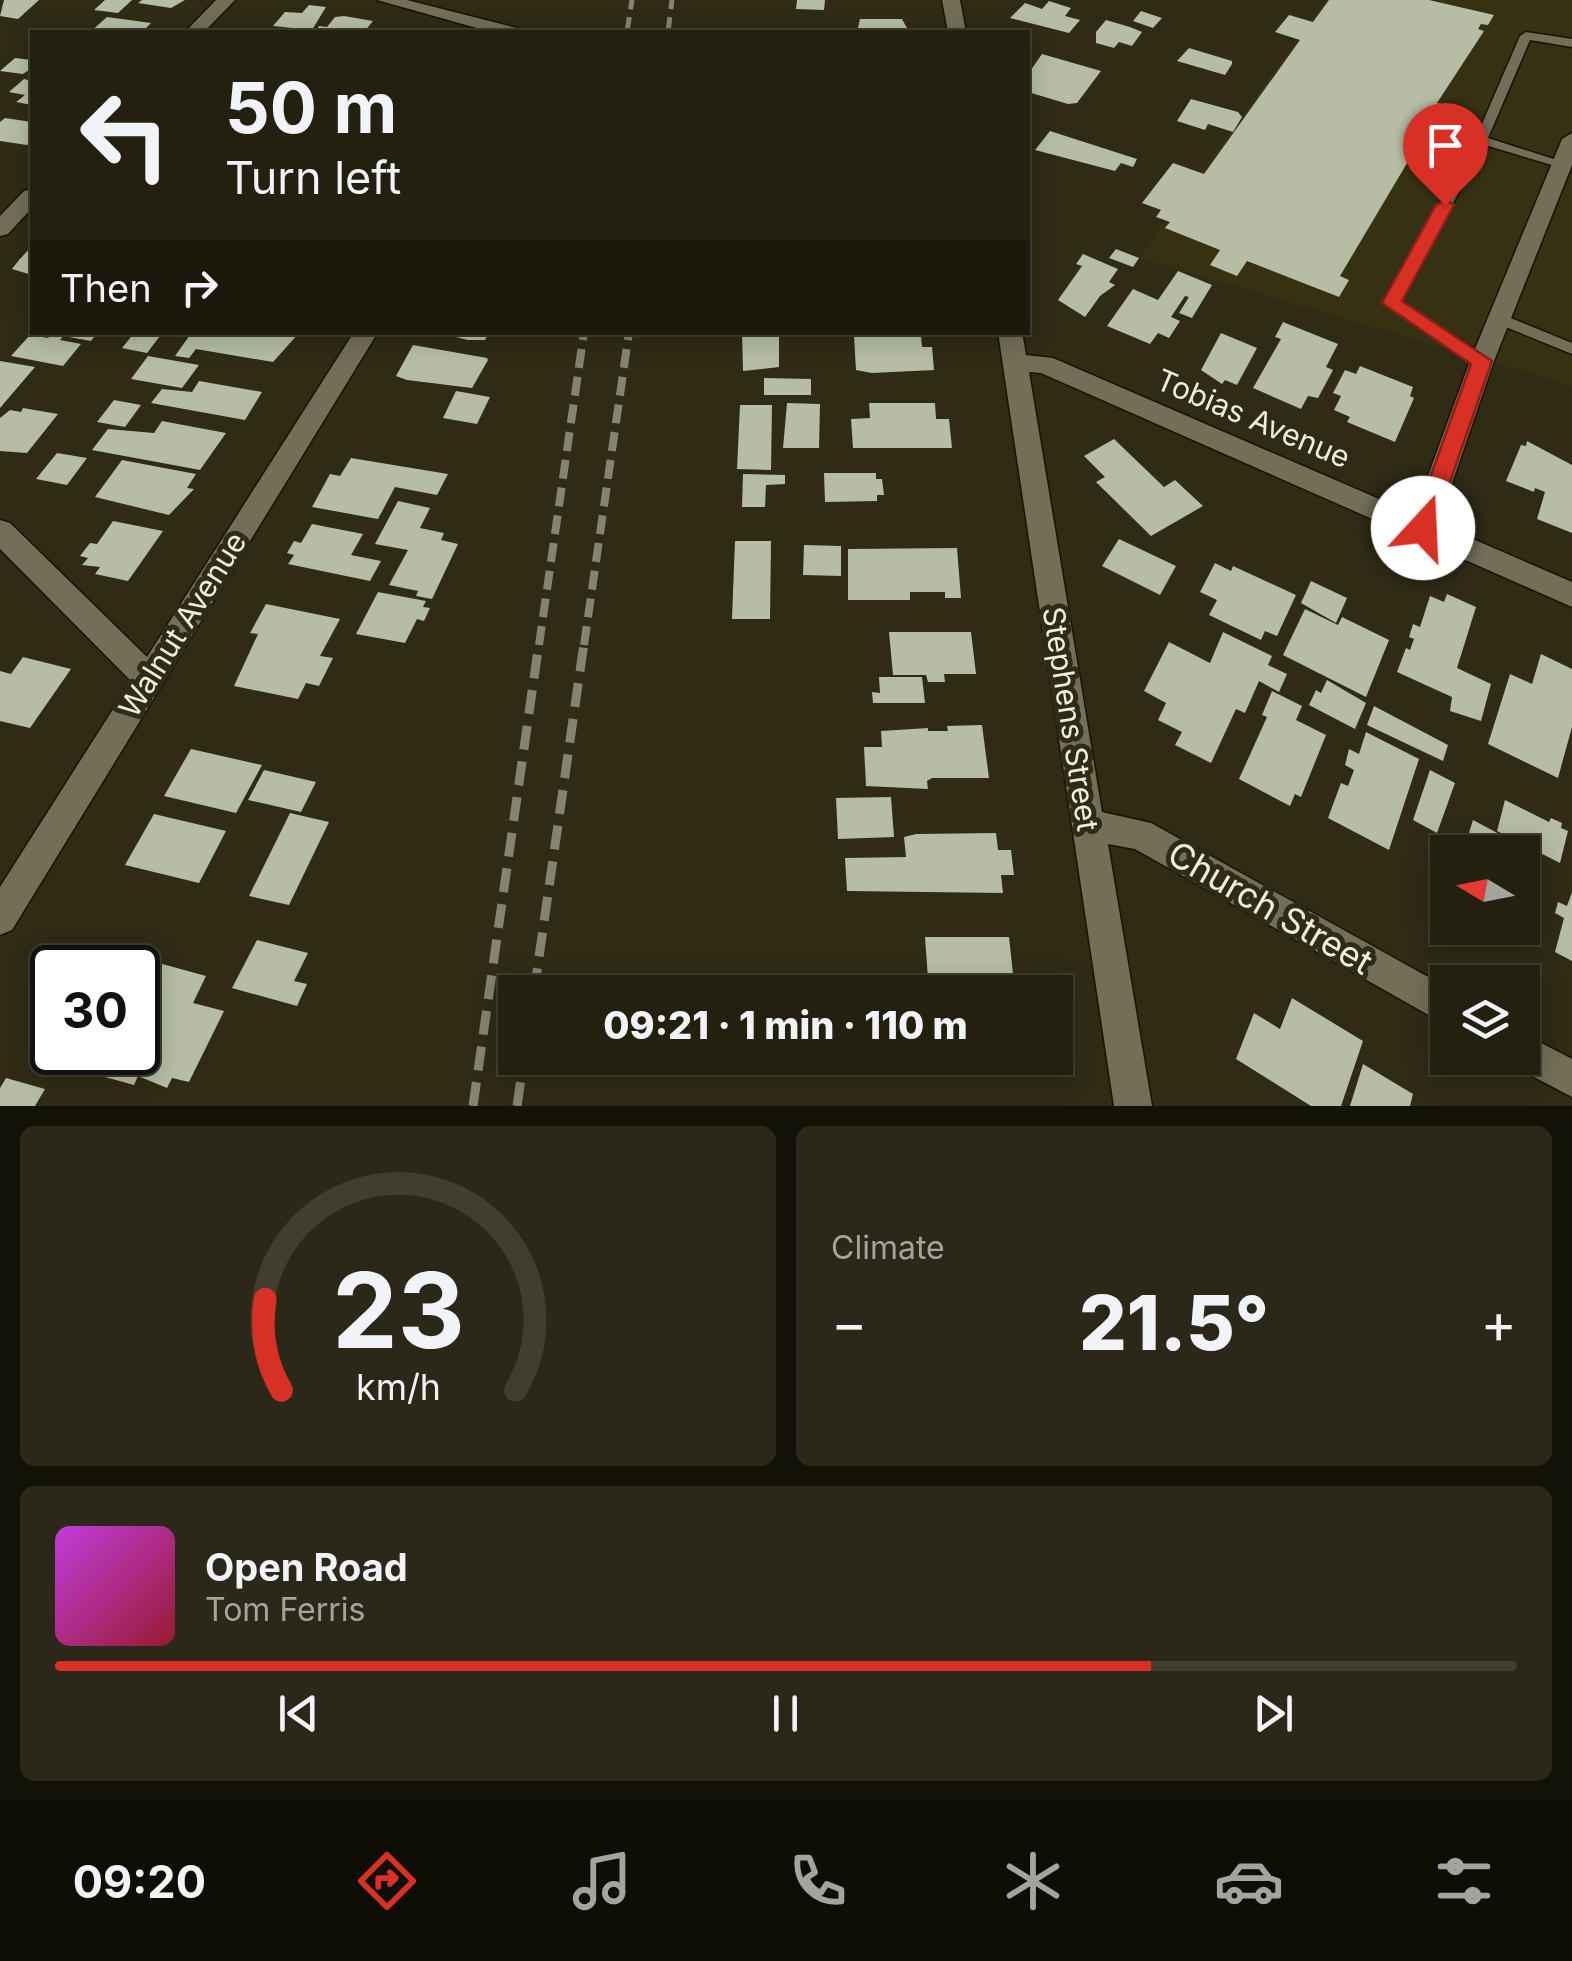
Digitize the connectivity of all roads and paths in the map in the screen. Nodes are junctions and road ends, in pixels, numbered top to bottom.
1 (226, 0) edge
2 (386, 0) edge
3 (951, 0) edge
4 (196, 30) edge
5 (504, 30) edge
6 (957, 30) edge
7 (1572, 44) edge
8 (1572, 139) edge
9 (1481, 140) junction
10 (1562, 164) junction
11 (30, 198) edge
12 (0, 229) edge
13 (1501, 319) junction
14 (364, 335) edge
15 (1011, 335) edge
16 (1572, 349) edge
17 (1482, 361) junction
18 (1016, 364) junction
19 (1423, 528) junction
20 (0, 532) edge
21 (1572, 595) edge
22 (149, 678) junction
23 (1086, 826) junction
24 (0, 918) edge
25 (1430, 998) edge
26 (1540, 1061) edge
27 (1572, 1079) edge
28 (1133, 1106) edge

1 - 4 street
2 - 5 street
3 - 6 street
7 - 9 lane
8 - 10 street
9 - 10 lane
9 - 17 lane
10 - 13 street
11 - 12 street
13 - 16 lane
13 - 17 street
14 - 22 street, Walnut Avenue
15 - 18 street, Stephens Street
17 - 19 street
18 - 19 street, Tobias Avenue
18 - 23 street, Stephens Street
19 - 21 street, Tobias Avenue
20 - 22 street
22 - 24 street, Walnut Avenue
23 - 25 street, Church Street
23 - 28 street, Stephens Street
26 - 27 street

